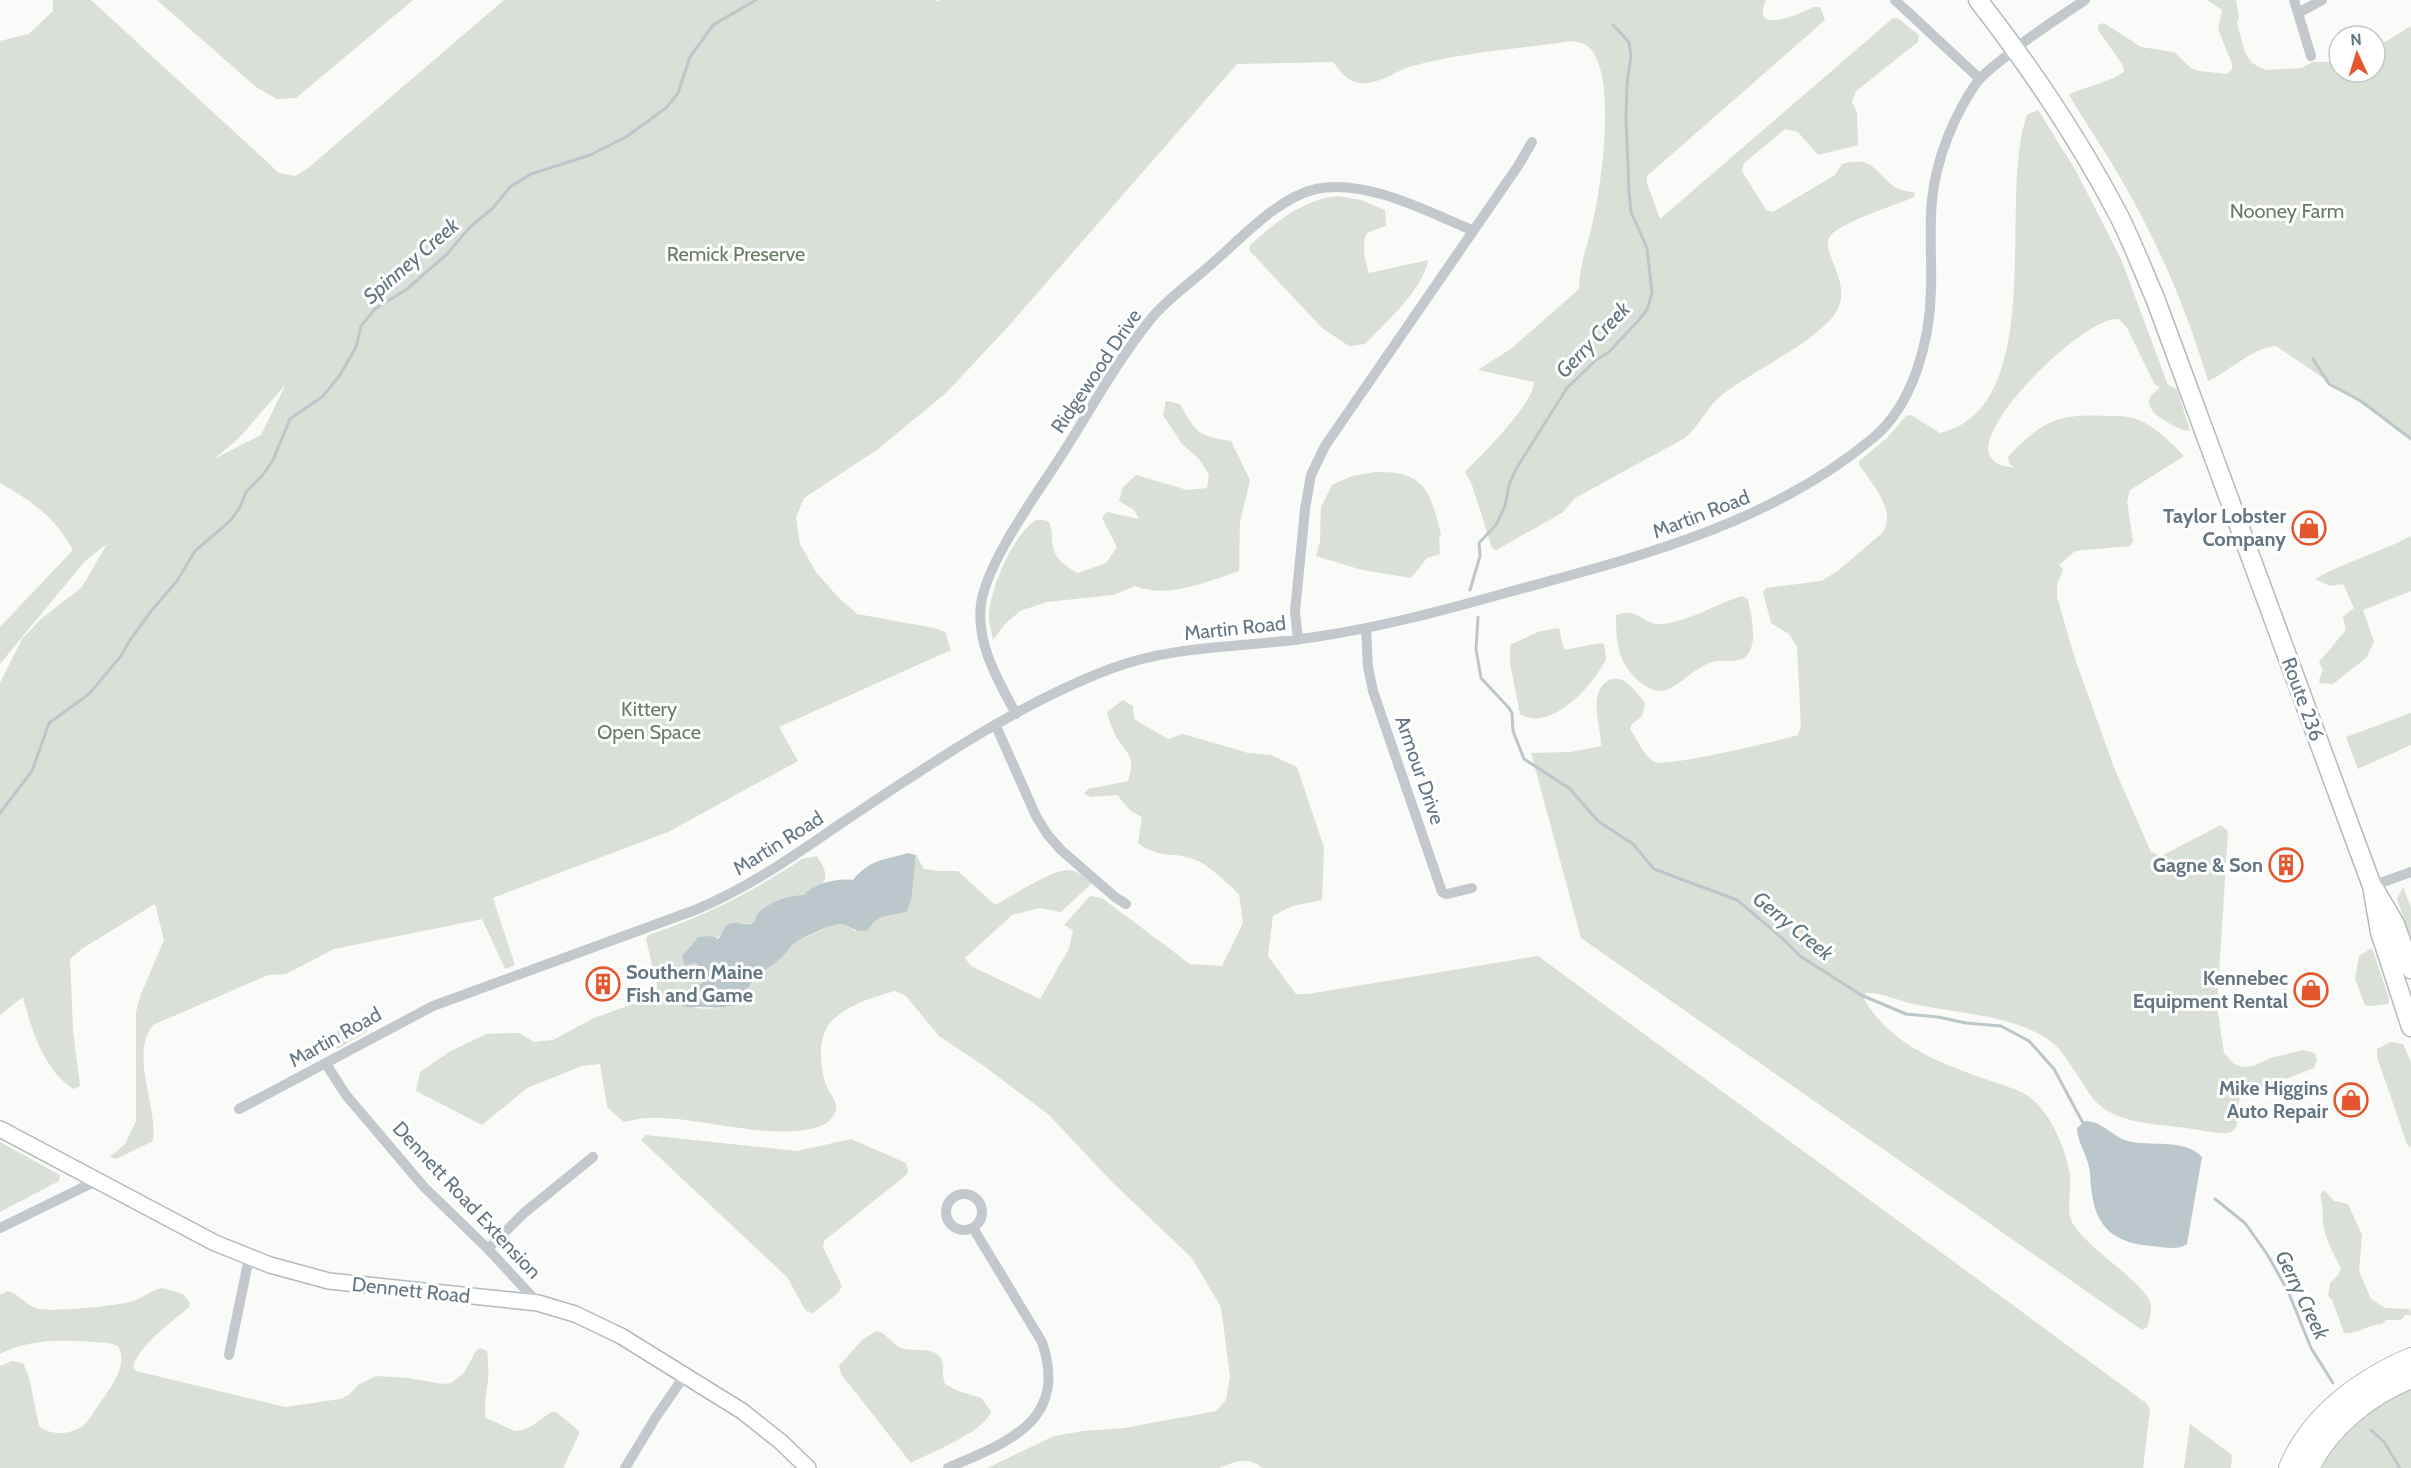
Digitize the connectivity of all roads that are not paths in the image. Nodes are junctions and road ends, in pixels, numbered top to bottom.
1 (1895, 0) edge
2 (1978, 0) edge
3 (2085, 0) edge
4 (2294, 0) edge
5 (2322, 0) edge
6 (2298, 13) junction
7 (2015, 47) junction
8 (2312, 56) dead end
9 (1980, 79) junction
10 (1532, 142) dead end
11 (1472, 230) junction
12 (1366, 628) junction
13 (1298, 640) junction
14 (1016, 714) junction
15 (996, 726) junction
16 (2411, 872) edge
17 (2372, 886) junction
18 (1472, 888) dead end
19 (1126, 904) dead end
20 (2411, 969) edge
21 (2411, 1027) edge
22 (326, 1064) junction
23 (239, 1109) dead end
24 (0, 1129) edge
25 (593, 1156) dead end
26 (96, 1181) junction
27 (0, 1228) edge
28 (973, 1228) dead end
29 (488, 1249) junction
30 (249, 1258) junction
31 (538, 1303) junction
32 (229, 1355) dead end
33 (2411, 1358) edge
34 (685, 1375) junction
35 (2411, 1378) edge
36 (626, 1468) edge
37 (808, 1468) edge
38 (948, 1468) edge
39 (2289, 1468) edge
40 (2309, 1468) edge

1 - 9 street
2 - 7 main road, Route 236
3 - 7 street, Martin Road
4 - 6 street
5 - 6 street
6 - 8 street
7 - 9 street, Martin Road
7 - 17 main road, Route 236
9 - 12 street, Martin Road
10 - 11 street
11 - 13 street
11 - 14 street, Ridgewood Drive
12 - 13 street, Martin Road
12 - 18 street, Armour Drive
13 - 14 street, Martin Road
14 - 15 street, Martin Road
15 - 19 street
15 - 22 street, Martin Road
16 - 17 street
17 - 20 main road, Route 236
17 - 21 main road, Route 236
22 - 23 street, Martin Road
22 - 29 street, Dennett Road Extension
24 - 26 street, Dennett Road
25 - 29 street
26 - 27 street
26 - 30 street, Dennett Road
28 - 38 street
29 - 31 street, Dennett Road Extension
30 - 31 street, Dennett Road
30 - 32 street
31 - 34 street, Dennett Road
33 - 39 highway
34 - 36 street
34 - 37 street, Dennett Road
35 - 40 highway

